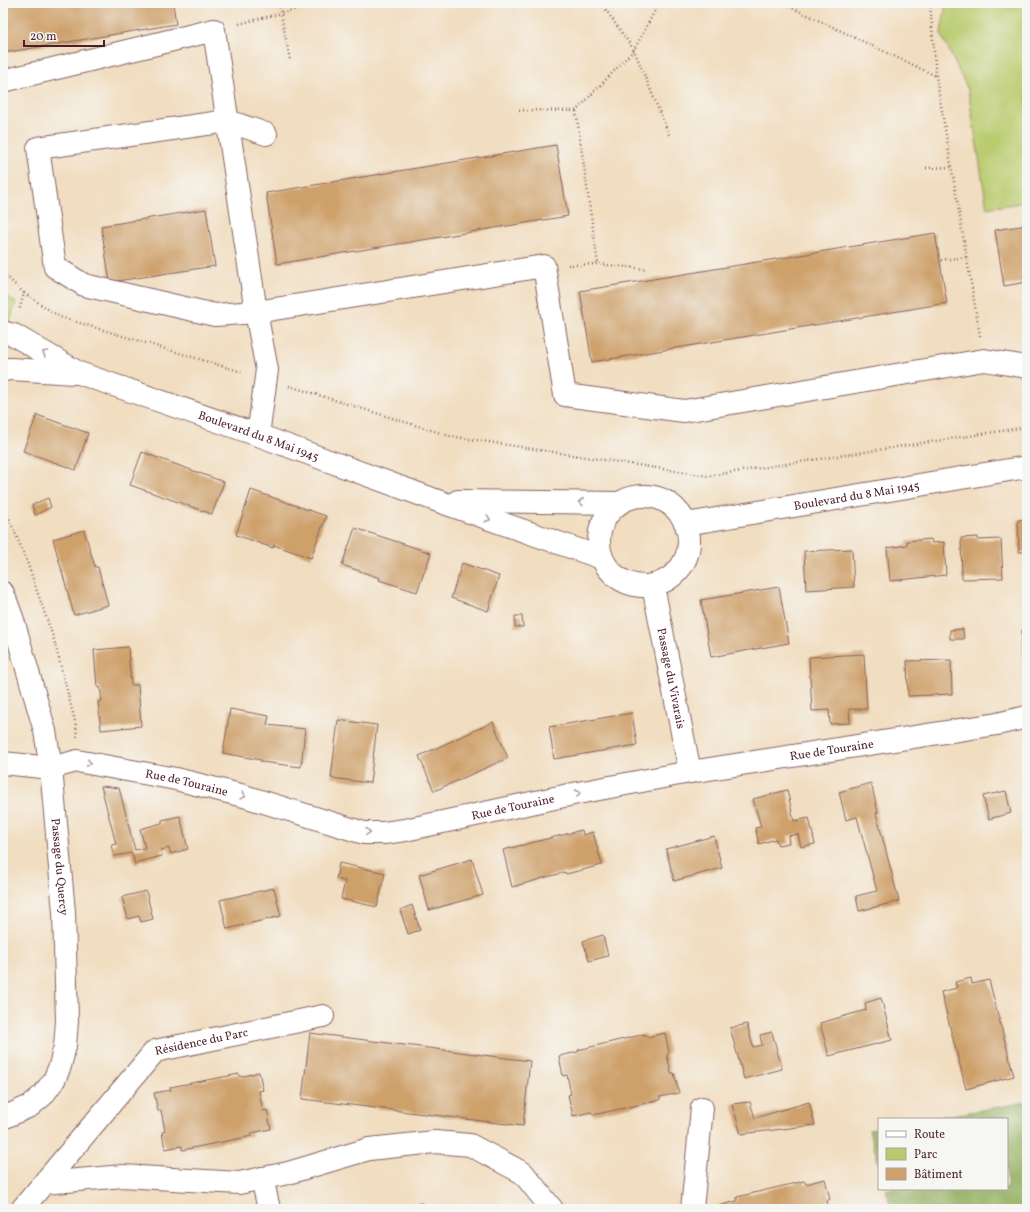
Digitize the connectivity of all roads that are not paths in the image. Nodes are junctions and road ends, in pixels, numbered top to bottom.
1 (3, 81) edge
2 (228, 120) junction
3 (266, 134) dead end
4 (256, 312) junction
5 (3, 332) edge
6 (1027, 367) edge
7 (3, 370) edge
8 (79, 373) junction
9 (258, 435) junction
10 (1027, 467) edge
11 (438, 501) junction
12 (620, 503) junction
13 (686, 524) junction
14 (602, 558) junction
15 (653, 586) junction
16 (3, 593) edge
17 (1027, 717) edge
18 (3, 763) edge
19 (51, 768) junction
20 (690, 772) junction
21 (323, 1016) dead end
22 (702, 1108) dead end
23 (3, 1118) edge
24 (262, 1178) junction
25 (44, 1183) junction
26 (22, 1209) edge
27 (269, 1209) edge
28 (552, 1209) edge
29 (692, 1209) edge

1 - 2 street
2 - 3 street
2 - 4 street
2 - 4 street
4 - 6 street
4 - 9 street
8 -> 5 street, Boulevard du 8 Mai 1945
7 - 8 street, Boulevard du 8 Mai 1945
8 - 9 street, Boulevard du 8 Mai 1945
9 - 11 street, Boulevard du 8 Mai 1945
10 - 13 street, Boulevard du 8 Mai 1945
12 -> 11 street, Boulevard du 8 Mai 1945
11 -> 14 street, Boulevard du 8 Mai 1945
12 - 13 street
12 - 14 street
13 - 15 street
14 - 15 street
15 - 20 street, Passage du Vivarais
16 - 19 street, Passage du Quercy
17 - 20 street, Rue de Touraine
18 - 19 street, Rue de Touraine
19 -> 20 street, Rue de Touraine
19 - 23 street, Passage du Quercy
21 - 25 street, Résidence du Parc
22 - 29 street
24 - 25 street
24 - 27 street
24 - 28 street
25 - 26 street, Résidence du Parc

